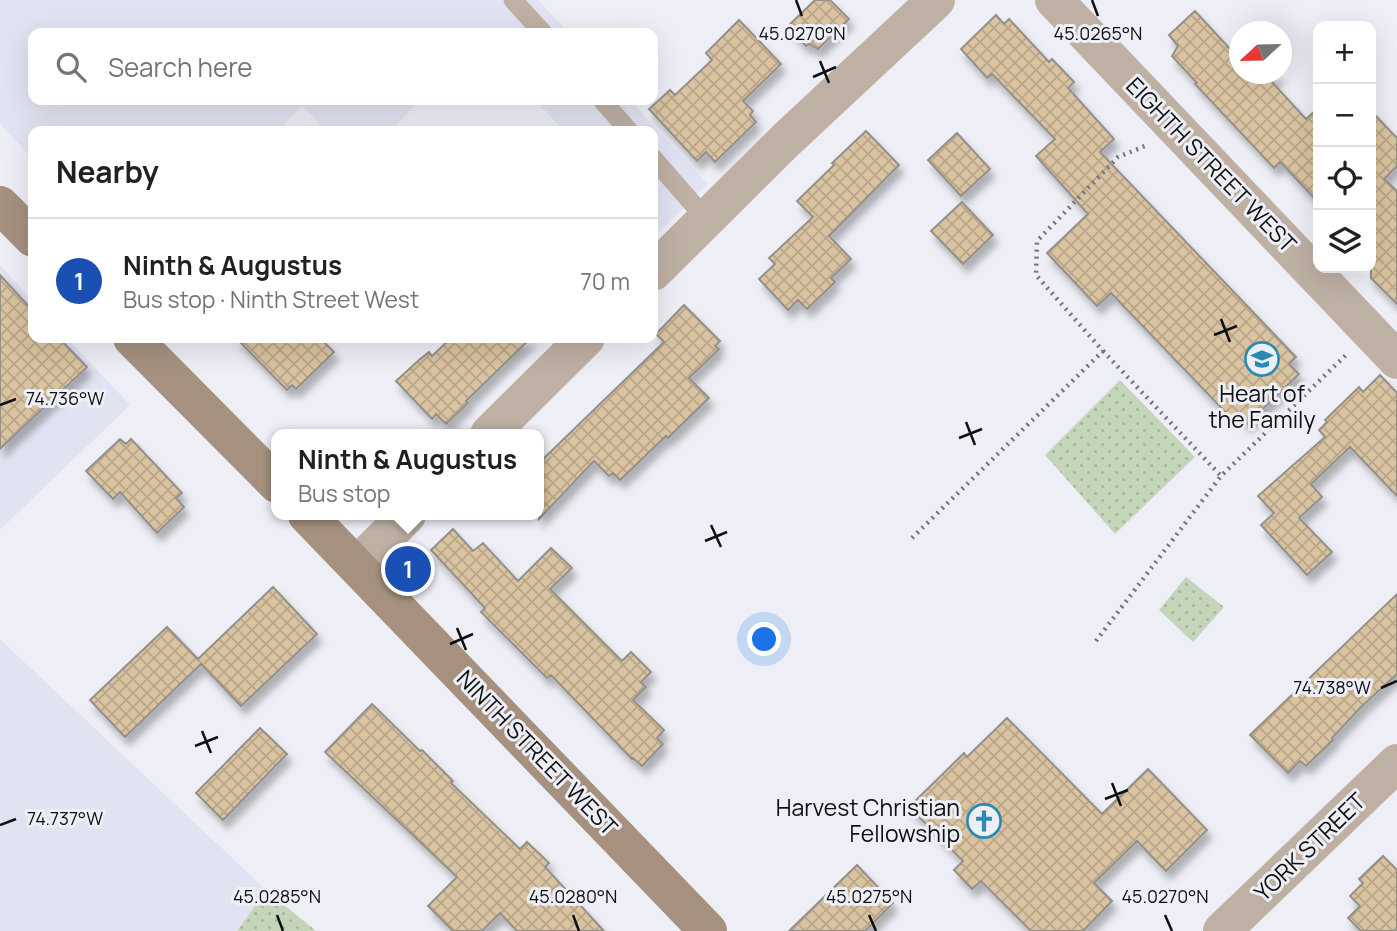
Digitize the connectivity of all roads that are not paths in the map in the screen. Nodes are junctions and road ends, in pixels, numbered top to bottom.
1 (513, 0) edge
2 (936, 0) edge
3 (1054, 0) edge
4 (539, 28) edge
5 (606, 105) edge
6 (625, 126) edge
7 (658, 164) edge
8 (0, 205) edge
9 (706, 219) junction
10 (28, 233) edge
11 (658, 267) edge
12 (137, 343) edge
13 (581, 343) edge
14 (1397, 360) edge
15 (493, 429) edge
16 (271, 478) edge
17 (312, 520) edge
18 (402, 520) edge
19 (357, 565) junction
20 (1397, 762) edge
21 (708, 931) edge
22 (1223, 931) edge

1 - 4 lane
2 - 9 street
3 - 14 street, EIGHTH STREET WEST
5 - 6 lane
7 - 9 lane
8 - 10 main road
9 - 11 street
12 - 16 main road
13 - 15 street
17 - 19 main road, NINTH STREET WEST
18 - 19 street
19 - 21 main road, NINTH STREET WEST
20 - 22 street, YORK STREET

